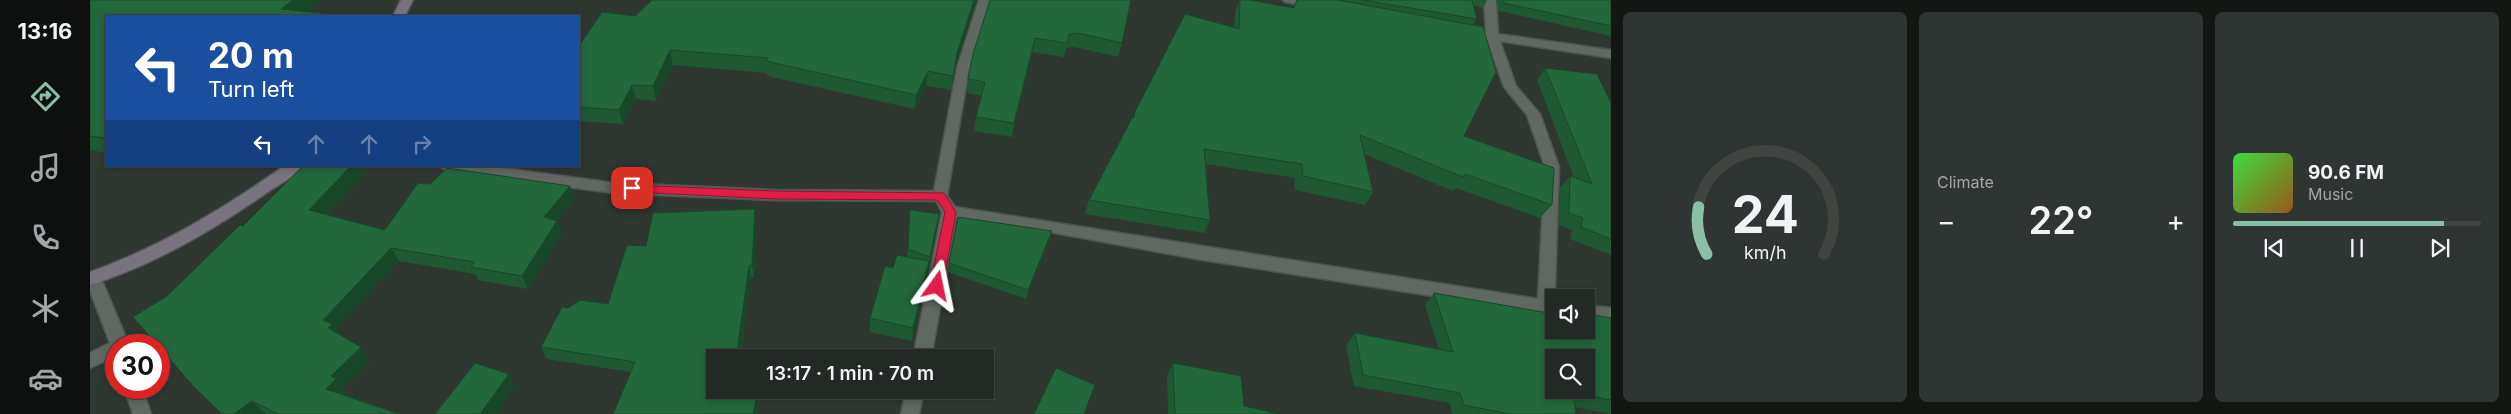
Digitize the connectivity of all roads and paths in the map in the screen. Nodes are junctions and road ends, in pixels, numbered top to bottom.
1 (407, 0) edge
2 (985, 0) edge
3 (1289, 0) edge
4 (1490, 0) edge
5 (1327, 7) edge
6 (400, 15) edge
7 (1453, 30) edge
8 (1492, 37) junction
9 (1611, 54) edge
10 (293, 167) edge
11 (455, 167) edge
12 (940, 196) junction
13 (950, 212) junction
14 (92, 279) edge
15 (1550, 289) edge
16 (1545, 307) edge
17 (1595, 313) edge
18 (1611, 315) edge
19 (115, 334) edge
20 (924, 349) edge
21 (105, 354) edge
22 (90, 361) edge
23 (137, 399) edge
24 (913, 399) edge
25 (142, 414) edge
26 (910, 414) edge

1 - 6 main road
2 - 12 street
3 - 5 street
4 - 8 street
7 - 8 street
8 - 9 street
8 - 15 street
10 - 14 main road
11 - 12 street
12 - 13 street
13 - 16 street
13 - 20 street
14 - 19 street
17 - 18 street
21 - 22 street
23 - 25 street
24 - 26 street

